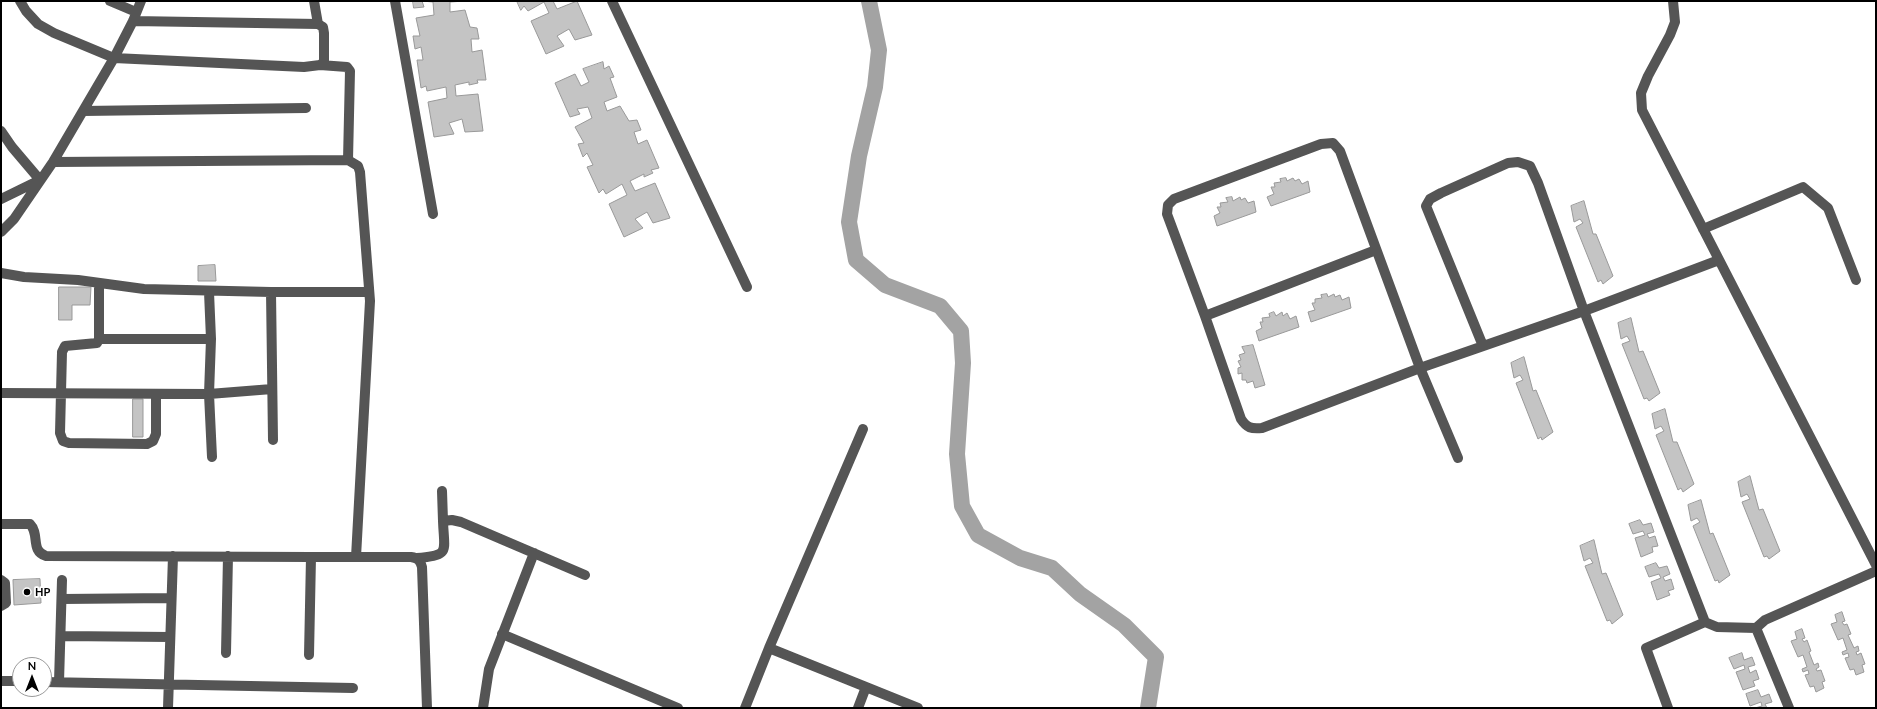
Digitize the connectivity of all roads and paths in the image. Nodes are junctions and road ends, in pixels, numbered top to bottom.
1 (20, 1) edge
2 (110, 1) edge
3 (141, 1) edge
4 (314, 1) edge
5 (396, 1) edge
6 (612, 1) edge
7 (1673, 1) edge
8 (134, 16) junction
9 (318, 24) junction
10 (114, 58) junction
11 (320, 65) junction
12 (306, 108) dead end
13 (83, 111) junction
14 (1, 131) edge
15 (348, 160) junction
16 (54, 162) junction
17 (40, 180) junction
18 (1, 199) edge
19 (433, 214) dead end
20 (1703, 229) junction
21 (1, 232) edge
22 (1376, 250) junction
23 (1719, 260) junction
24 (1, 274) edge
25 (1856, 280) dead end
26 (99, 284) junction
27 (747, 287) dead end
28 (209, 292) junction
29 (272, 292) junction
30 (369, 292) junction
31 (1584, 311) junction
32 (1205, 316) junction
33 (211, 338) junction
34 (99, 339) junction
35 (1483, 346) junction
36 (1420, 368) junction
37 (272, 389) junction
38 (1, 393) edge
39 (60, 394) junction
40 (156, 394) junction
41 (209, 394) junction
42 (863, 429) dead end
43 (273, 440) dead end
44 (212, 456) dead end
45 (1458, 458) dead end
46 (442, 491) dead end
47 (443, 521) junction
48 (1, 524) edge
49 (534, 553) junction
50 (172, 556) junction
51 (228, 556) junction
52 (311, 557) junction
53 (356, 557) junction
54 (417, 558) junction
55 (1876, 565) edge
56 (1876, 571) edge
57 (585, 575) dead end
58 (1, 580) edge
59 (62, 580) dead end
60 (171, 598) junction
61 (62, 599) junction
62 (1, 606) edge
63 (1704, 622) junction
64 (1756, 628) junction
65 (502, 634) junction
66 (61, 636) junction
67 (170, 637) junction
68 (769, 648) junction
69 (226, 653) dead end
70 (310, 655) dead end
71 (1, 681) edge
72 (12, 681) edge
73 (52, 682) edge
74 (58, 682) junction
75 (169, 684) junction
76 (866, 687) junction
77 (352, 688) dead end
78 (168, 708) edge
79 (426, 708) edge
80 (483, 708) edge
81 (678, 708) edge
82 (745, 708) edge
83 (858, 708) edge
84 (918, 708) edge
85 (1668, 708) edge
86 (1788, 708) edge

1 - 10 street
2 - 8 street
3 - 8 street
4 - 9 street
5 - 19 street
6 - 27 street
7 - 20 street
8 - 9 street
8 - 10 street
9 - 11 street
10 - 11 street
10 - 13 street
11 - 15 street
12 - 13 street
13 - 16 street
14 - 17 street
15 - 16 street
15 - 30 street
16 - 17 street
17 - 18 street
17 - 21 street
20 - 23 street
20 - 25 street
22 - 32 street
22 - 32 street
22 - 36 street
23 - 31 street
23 - 55 street
24 - 26 street
26 - 28 street
26 - 34 street
28 - 29 street
28 - 33 street
29 - 30 street
29 - 37 street
30 - 53 street
31 - 35 street
31 - 35 street
31 - 63 street
32 - 36 street
33 - 34 street
33 - 41 street
34 - 39 street
35 - 36 street
36 - 45 street
37 - 41 street
37 - 43 street
38 - 39 street
39 - 40 street
39 - 40 street
40 - 41 street
41 - 44 street
42 - 68 street
46 - 47 street
47 - 49 street
47 - 54 street
48 - 50 street
49 - 57 street
49 - 65 street
50 - 51 street
50 - 60 street
51 - 52 street
51 - 69 street
52 - 53 street
52 - 70 street
53 - 54 street
54 - 79 street
56 - 64 street
58 - 62 street
59 - 61 street
60 - 61 street
60 - 67 street
61 - 66 street
63 - 64 street
63 - 85 street
64 - 86 street
65 - 80 street
65 - 81 street
66 - 67 street
66 - 74 street
67 - 75 street
68 - 76 street
68 - 82 street
71 - 72 street
73 - 74 street
74 - 75 street
75 - 77 street
75 - 78 street
76 - 83 street
76 - 84 street

